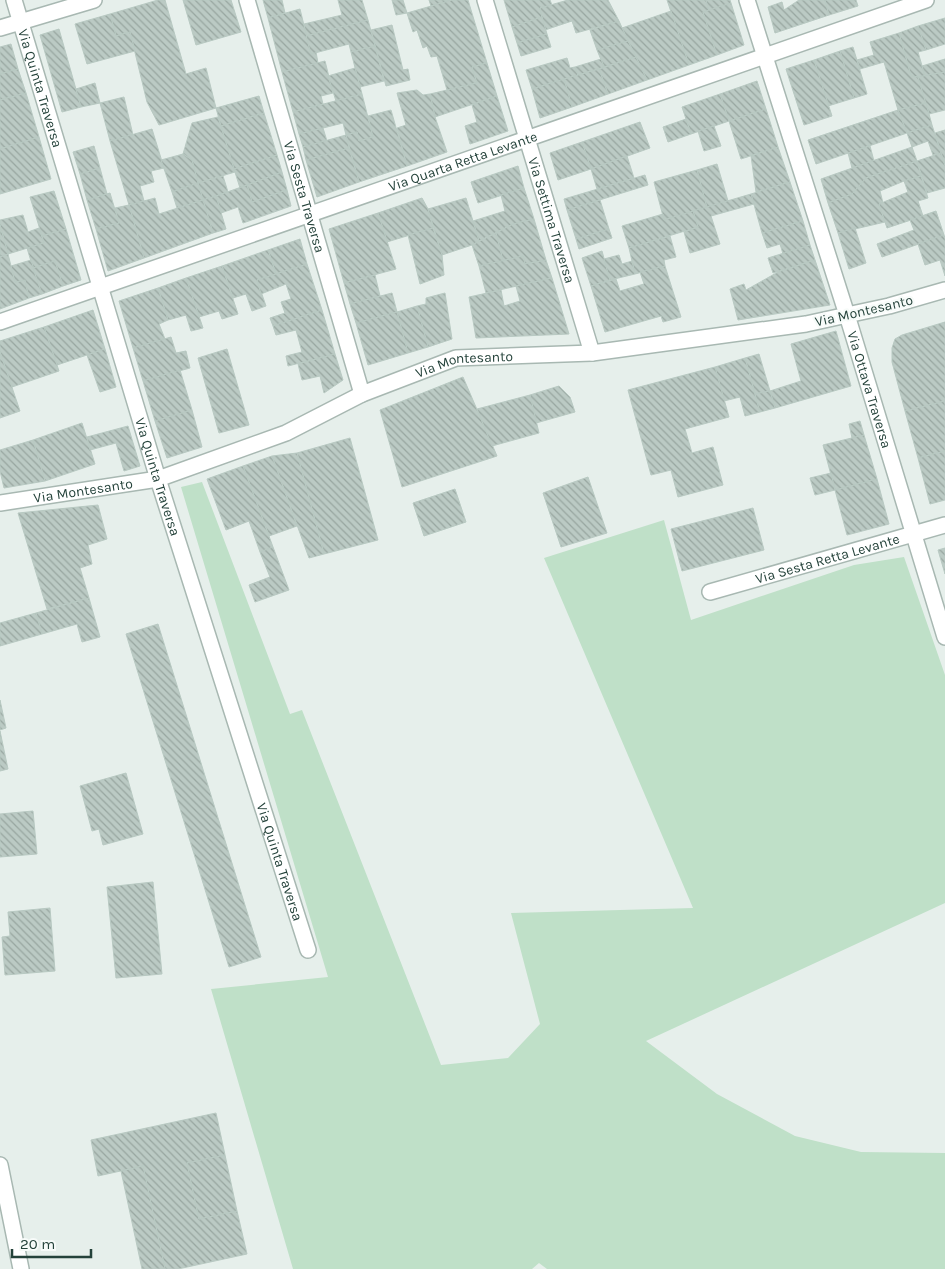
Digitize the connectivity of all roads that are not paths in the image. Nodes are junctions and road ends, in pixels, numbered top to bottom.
1 (14, 0) edge
2 (94, 0) edge
3 (247, 0) edge
4 (486, 0) edge
5 (747, 0) edge
6 (926, 0) edge
7 (20, 22) junction
8 (0, 28) edge
9 (764, 56) junction
10 (527, 139) junction
11 (309, 214) junction
12 (100, 288) junction
13 (945, 290) edge
14 (847, 315) junction
15 (0, 322) edge
16 (592, 354) junction
17 (362, 394) junction
18 (158, 479) junction
19 (0, 504) edge
20 (945, 525) edge
21 (914, 533) junction
22 (710, 592) dead end
23 (945, 637) edge
24 (308, 950) dead end
25 (0, 1165) edge
26 (21, 1269) edge

1 - 7 street, Via Quinta Traversa
2 - 7 street
3 - 11 street, Via Sesta Traversa
4 - 10 street, Via Settima Traversa
5 - 9 street, Via Ottava Traversa
6 - 9 street, Via Quarta Retta Levante
7 - 8 street
7 - 12 street, Via Quinta Traversa
9 - 10 street, Via Quarta Retta Levante
9 - 14 street, Via Ottava Traversa
10 - 11 street, Via Quarta Retta Levante
10 - 16 street, Via Settima Traversa
11 - 12 street, Via Quarta Retta Levante
11 - 17 street, Via Sesta Traversa
12 - 15 street, Via Quarta Retta Levante
12 - 18 street, Via Quinta Traversa
13 - 14 street, Via Montesanto
14 - 16 street, Via Montesanto
14 - 21 street, Via Ottava Traversa
16 - 17 street, Via Montesanto
17 - 18 street, Via Montesanto
18 - 19 street, Via Montesanto
18 - 24 street, Via Quinta Traversa
20 - 21 street, Via Sesta Retta Levante
21 - 22 street, Via Sesta Retta Levante
21 - 23 street, Via Ottava Traversa
25 - 26 street

